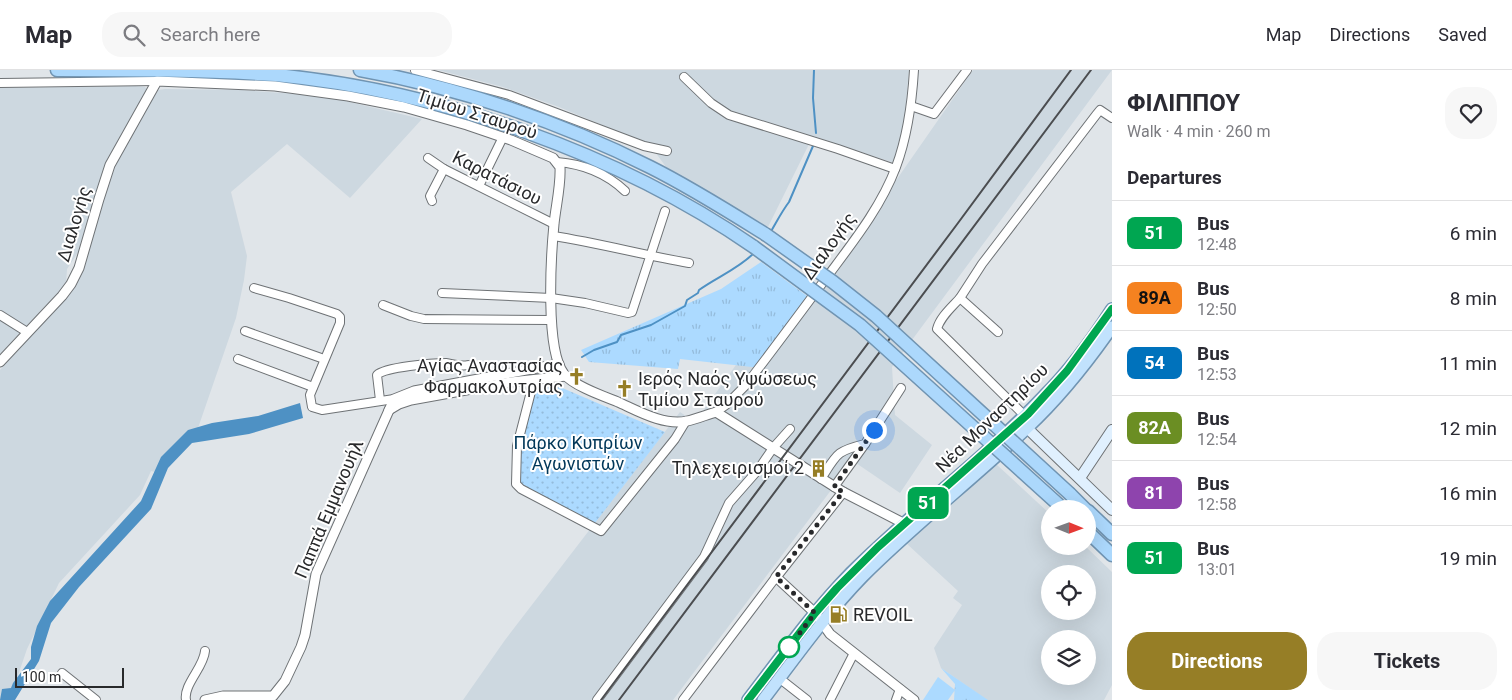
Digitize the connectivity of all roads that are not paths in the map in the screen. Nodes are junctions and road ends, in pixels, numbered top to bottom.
1 (57, 70) edge
2 (360, 70) edge
3 (415, 70) edge
4 (914, 70) edge
5 (967, 70) edge
6 (684, 77) dead end
7 (157, 81) junction
8 (0, 83) edge
9 (911, 106) junction
10 (1112, 118) edge
11 (503, 137) junction
12 (667, 151) dead end
13 (428, 158) dead end
14 (557, 162) junction
15 (444, 169) junction
16 (895, 169) junction
17 (479, 186) junction
18 (625, 191) dead end
19 (432, 201) dead end
20 (665, 211) dead end
21 (554, 224) junction
22 (554, 236) junction
23 (649, 256) junction
24 (688, 263) dead end
25 (254, 288) dead end
26 (442, 293) dead end
27 (551, 298) junction
28 (960, 298) junction
29 (383, 305) dead end
30 (1112, 309) edge
31 (0, 315) edge
32 (551, 320) junction
33 (1112, 327) edge
34 (246, 331) dead end
35 (27, 332) junction
36 (998, 332) dead end
37 (238, 359) dead end
38 (324, 360) junction
39 (0, 362) edge
40 (559, 364) junction
41 (468, 365) dead end
42 (566, 376) junction
43 (534, 380) junction
44 (313, 387) junction
45 (901, 388) dead end
46 (394, 399) junction
47 (380, 400) junction
48 (389, 410) junction
49 (716, 412) junction
50 (1024, 416) junction
51 (686, 422) junction
52 (1027, 428) junction
53 (790, 429) dead end
54 (1112, 430) edge
55 (865, 444) junction
56 (773, 448) junction
57 (1080, 478) junction
58 (821, 479) junction
59 (834, 487) junction
60 (843, 492) junction
61 (1053, 500) edge
62 (1076, 500) edge
63 (1112, 510) edge
64 (1096, 519) edge
65 (905, 524) junction
66 (1112, 534) edge
67 (1096, 540) edge
68 (1112, 555) edge
69 (776, 577) junction
70 (819, 618) junction
71 (205, 651) dead end
72 (854, 653) junction
73 (62, 673) dead end
74 (779, 678) junction
75 (900, 689) junction
76 (275, 698) edge
77 (96, 700) edge
78 (186, 700) edge
79 (205, 700) edge
80 (597, 700) edge
81 (683, 700) edge
82 (748, 700) edge
83 (762, 700) edge
84 (807, 700) edge
85 (830, 700) edge
86 (896, 700) edge
87 (914, 700) edge

1 - 61 highway, bridge
2 - 62 highway, bridge
3 - 12 street
4 - 9 street, Διαλογής
5 - 9 street
6 - 16 street
7 - 8 street
7 - 11 street, Τιμίου Σταυρού
7 - 35 street, Διαλογής
9 - 16 street, Διαλογής
10 - 28 street
11 - 14 street, Τιμίου Σταυρού
11 - 17 street
13 - 15 street, Καρατάσιου
14 - 18 street
14 - 21 street
15 - 17 street, Καρατάσιου
15 - 19 street
16 - 49 street, Διαλογής
17 - 21 street, Καρατάσιου
20 - 23 street
21 - 22 street
22 - 23 street
22 - 27 street
23 - 24 street
23 - 27 street
25 - 38 street
26 - 27 street
27 - 32 street
28 - 36 street
28 - 50 street
29 - 32 street
30 - 50 main road, Νέα Μοναστηρίου
31 - 35 street
32 - 40 street
33 - 52 main road, Νέα Μοναστηρίου
34 - 38 street
35 - 39 street, Διαλογής
37 - 44 street
38 - 44 street
40 - 42 street
40 - 46 street
41 - 47 street
42 - 43 street
42 - 51 street
43 - 48 street
43 - 51 street
44 - 47 street
45 - 55 street
46 - 47 street
46 - 48 street, Παππά Εμμανουήλ
48 - 76 street, Παππά Εμμανουήλ
49 - 51 street
49 - 56 street
50 - 65 main road, Νέα Μοναστηρίου
52 - 57 main road
52 - 70 main road, Νέα Μοναστηρίου
53 - 56 street
54 - 57 main road
55 - 58 street
55 - 59 street
56 - 58 street
56 - 80 street
57 - 63 main road
58 - 59 street
59 - 60 street
60 - 65 street
60 - 69 street
64 - 66 highway
65 - 70 main road, Νέα Μοναστηρίου
67 - 68 highway
69 - 70 street
69 - 81 street
70 - 72 street
70 - 74 main road, Νέα Μοναστηρίου
70 - 82 main road, Νέα Μοναστηρίου
71 - 78 street
72 - 75 street
72 - 85 street
73 - 77 street
74 - 83 main road, Νέα Μοναστηρίου
74 - 84 street
75 - 86 street
75 - 87 street
76 - 79 street, Παππά Εμμανουήλ

